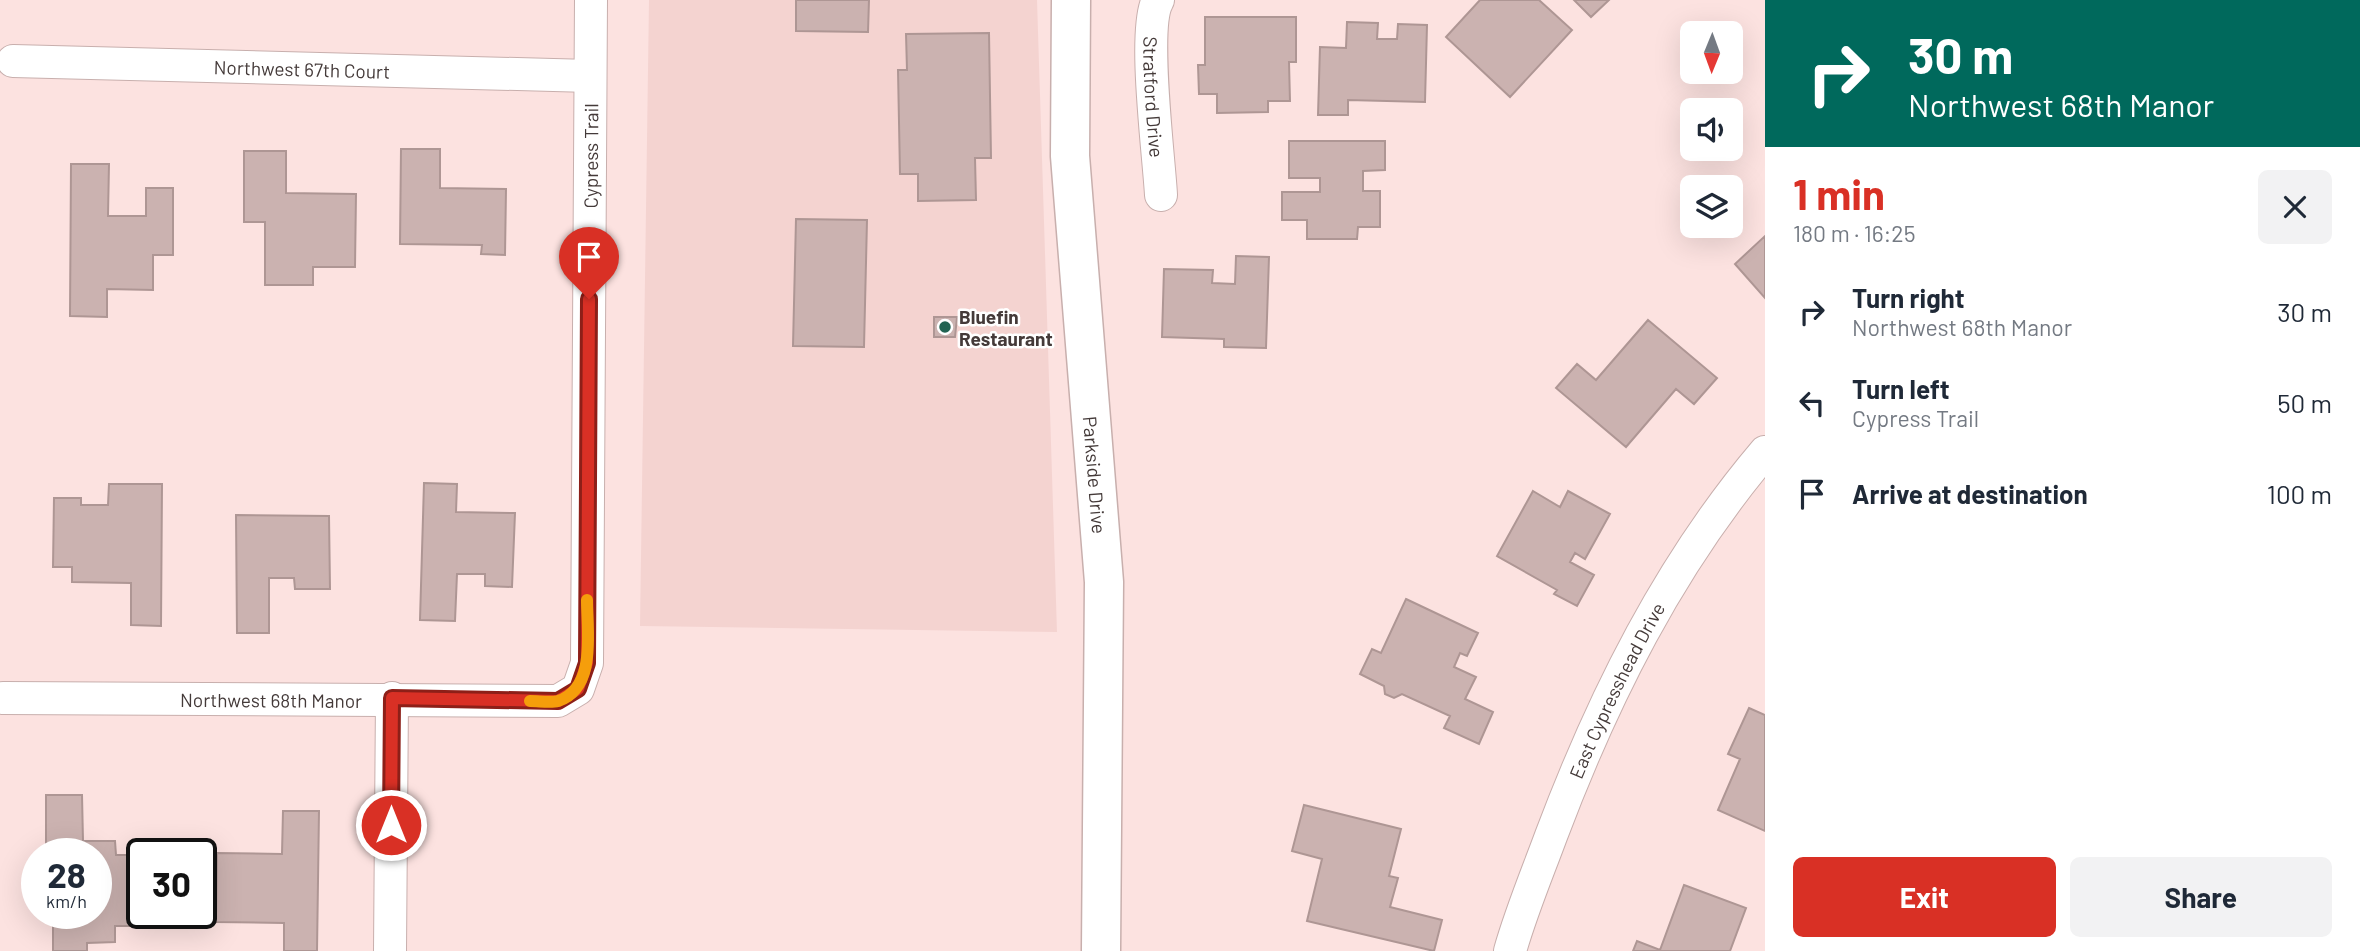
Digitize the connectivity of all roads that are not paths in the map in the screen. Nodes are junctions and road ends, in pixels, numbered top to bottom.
1 (590, 0) edge
2 (1071, 0) edge
3 (1158, 0) edge
4 (13, 61) dead end
5 (590, 76) junction
6 (1161, 195) dead end
7 (1765, 452) edge
8 (578, 689) joint
9 (3, 698) dead end
10 (392, 698) junction
11 (390, 951) edge
12 (1101, 951) edge
13 (1510, 951) edge

1 - 5 street, Cypress Trail
2 - 12 street, Parkside Drive
3 - 6 street, Stratford Drive
4 - 5 street, Northwest 67th Court
5 - 8 street, Cypress Trail
7 - 13 street, East Cypresshead Drive
8 - 10 street, Northwest 68th Manor
9 - 10 street, Northwest 68th Manor
10 - 11 street

